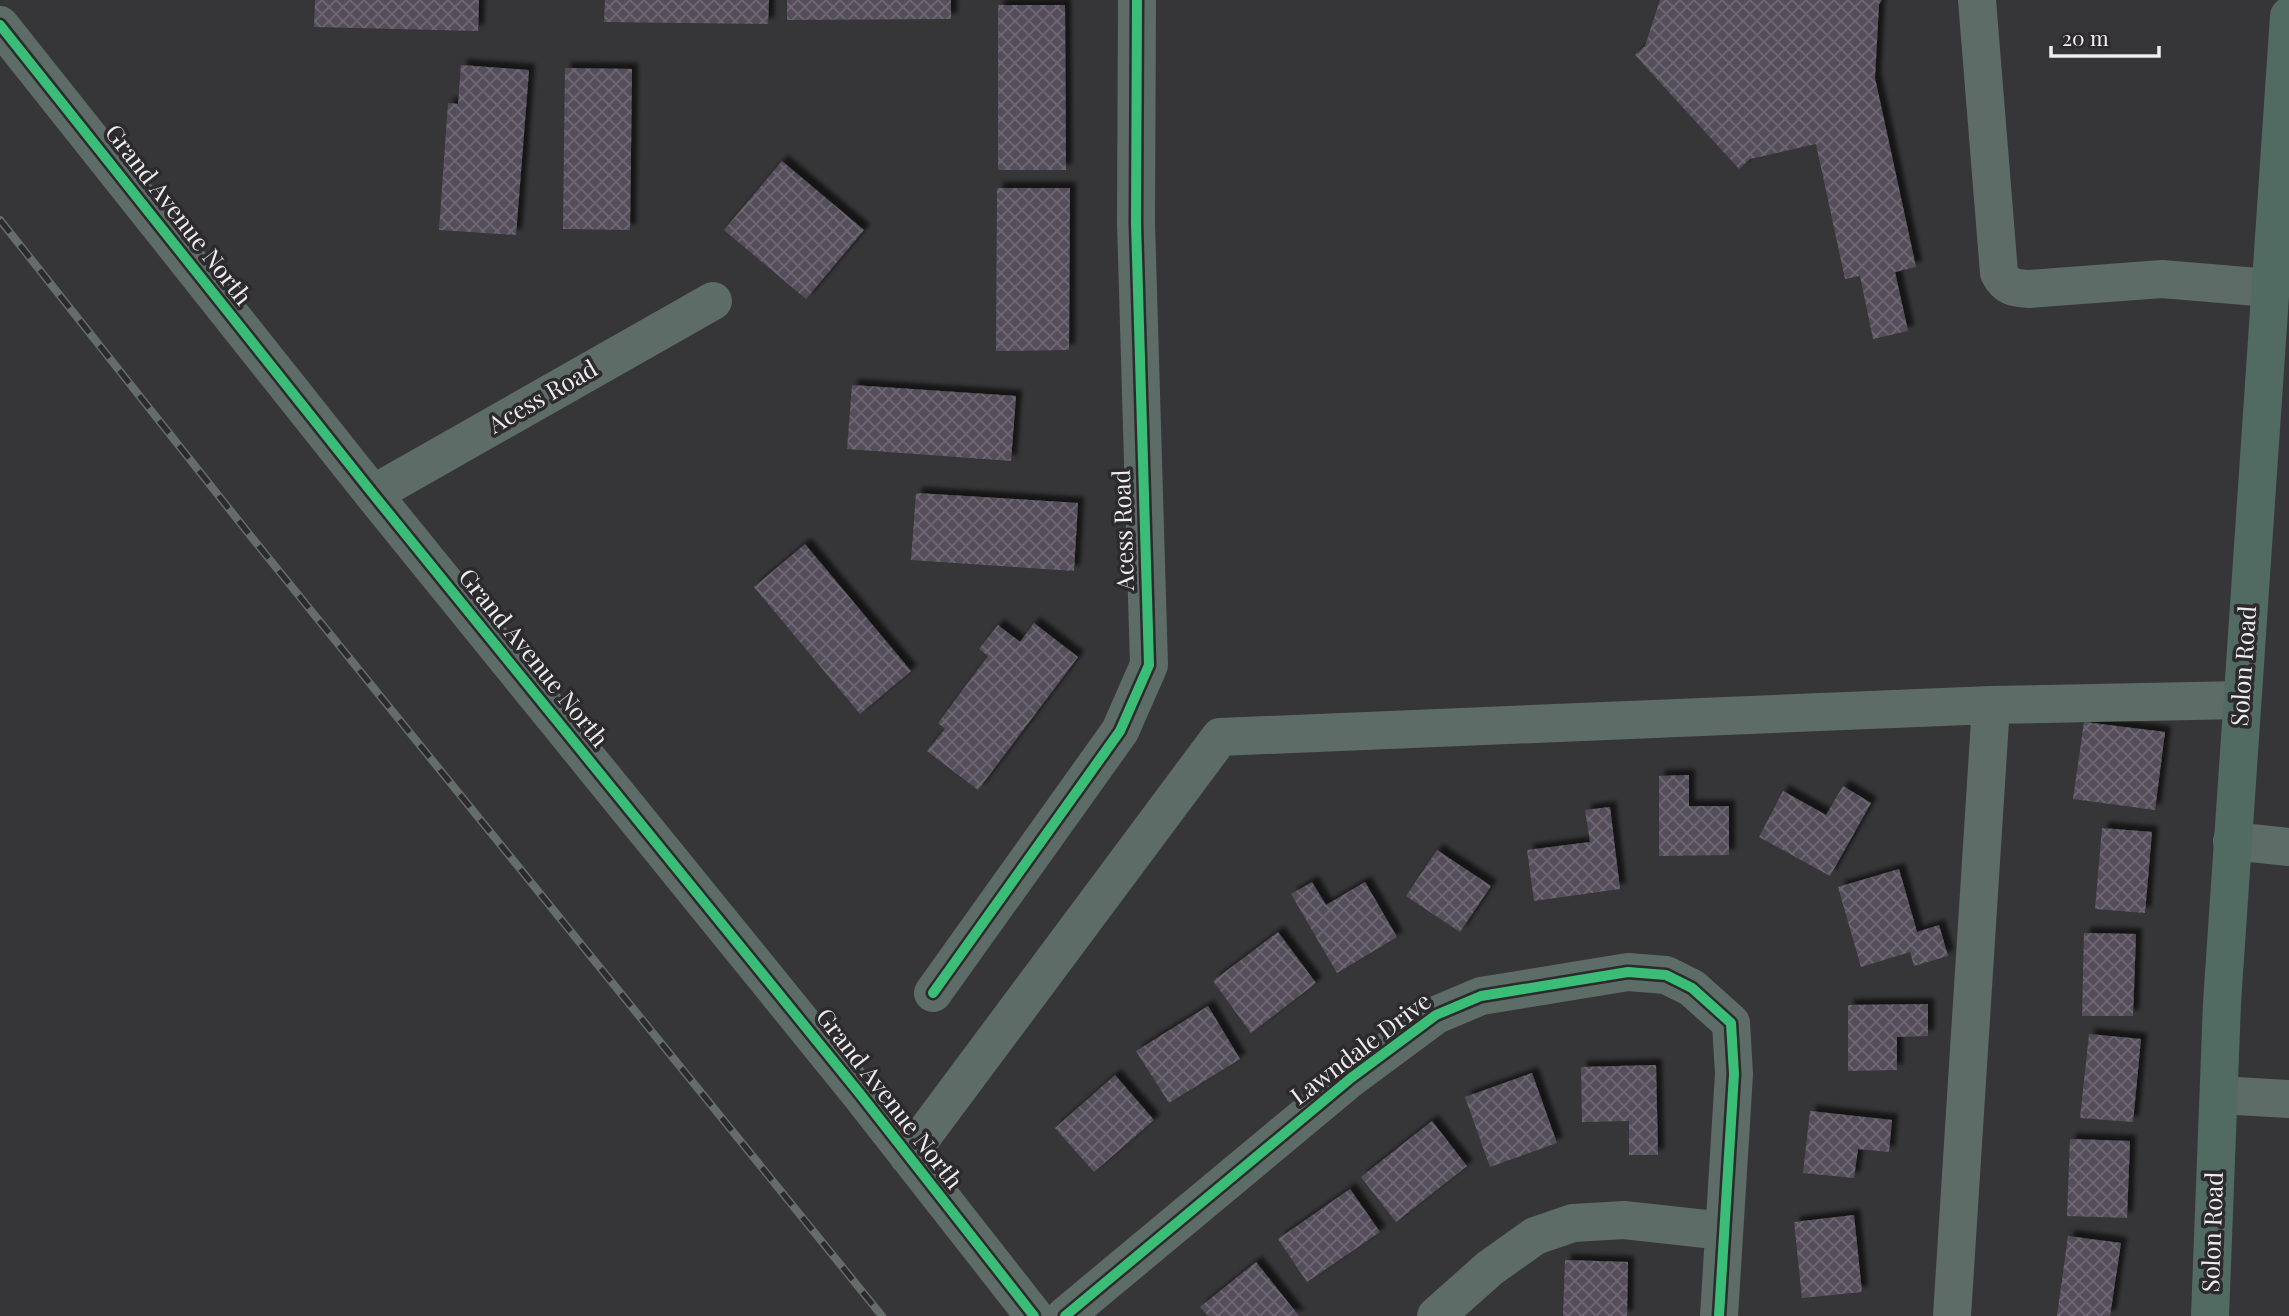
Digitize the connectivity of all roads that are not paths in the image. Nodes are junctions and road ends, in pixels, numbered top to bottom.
1 (1137, 0) edge
2 (1977, 0) edge
3 (2289, 16) edge
4 (0, 25) edge
5 (2269, 288) junction
6 (713, 301) dead end
7 (373, 494) junction
8 (2242, 700) junction
9 (1991, 705) junction
10 (2232, 841) junction
11 (2289, 847) edge
12 (933, 993) dead end
13 (2219, 1095) junction
14 (2289, 1099) edge
15 (908, 1156) junction
16 (1724, 1231) junction
17 (1034, 1316) edge
18 (1065, 1316) edge
19 (1436, 1316) edge
20 (1719, 1316) edge
21 (1952, 1316) edge
22 (2210, 1316) edge

1 - 12 street, Acess Road
2 - 5 street
3 - 5 main road, Solon Road
4 - 7 street, Grand Avenue North
5 - 8 main road, Solon Road
6 - 7 street, Acess Road
7 - 15 street, Grand Avenue North
8 - 9 street
8 - 10 main road, Solon Road
9 - 15 street
9 - 21 street
10 - 11 street
10 - 13 main road, Solon Road
13 - 14 street
13 - 22 main road, Solon Road
15 - 17 street, Grand Avenue North
16 - 18 street, Lawndale Drive
16 - 19 street
16 - 20 street, Lawndale Drive

